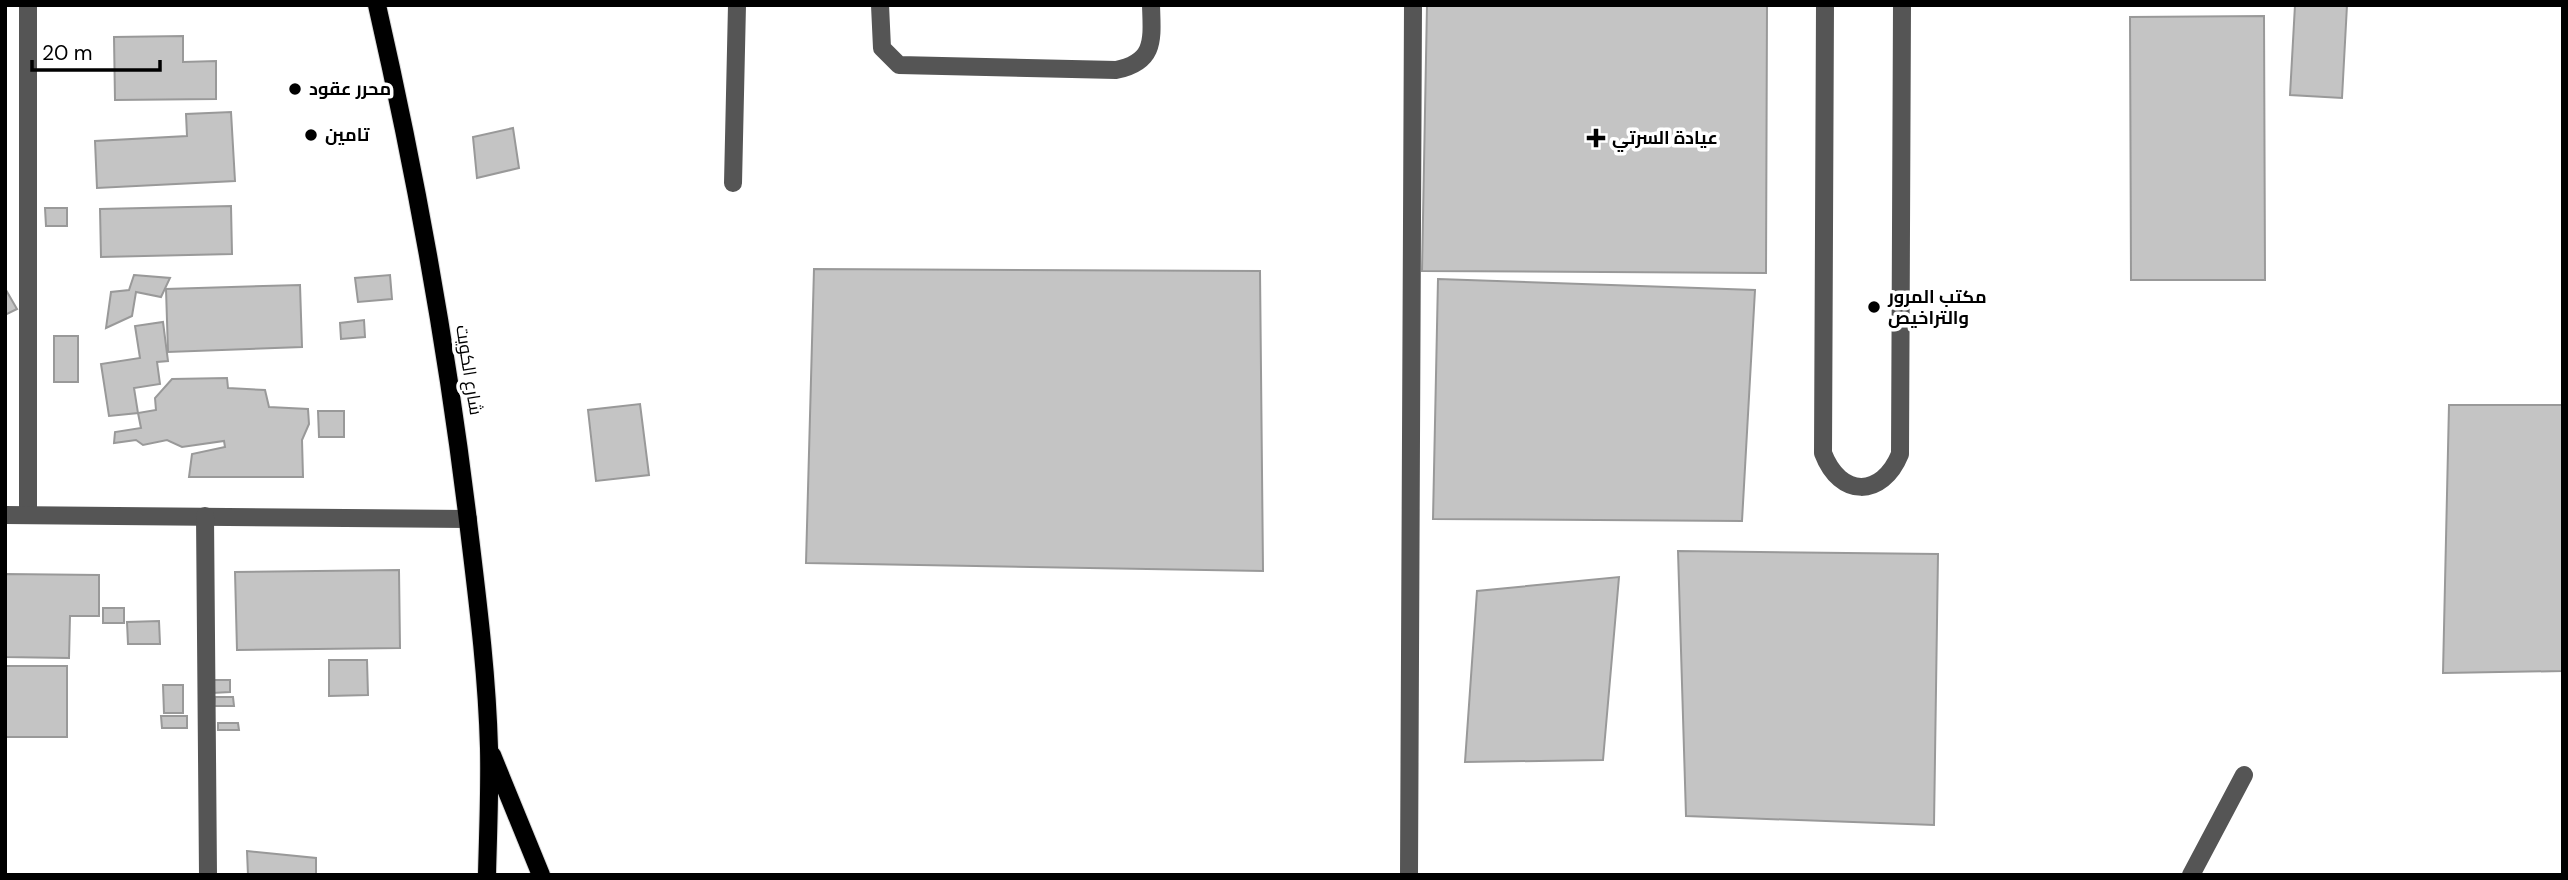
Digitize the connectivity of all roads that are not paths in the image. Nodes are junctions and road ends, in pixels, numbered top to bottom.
1 (28, 5) edge
2 (377, 5) edge
3 (737, 5) edge
4 (880, 5) edge
5 (1151, 5) edge
6 (1413, 5) edge
7 (1825, 5) edge
8 (1902, 5) edge
9 (733, 183) dead end
10 (5, 515) edge
11 (29, 515) junction
12 (205, 516) junction
13 (468, 519) junction
14 (489, 746) junction
15 (2244, 775) dead end
16 (208, 875) edge
17 (487, 875) edge
18 (541, 875) edge
19 (1409, 875) edge
20 (2191, 875) edge

1 - 11 street
2 - 13 main road, شارع الكويت
3 - 9 street
4 - 5 street
6 - 19 street
7 - 8 street
10 - 11 street
11 - 12 street
12 - 13 street
12 - 16 street
13 - 14 main road, شارع الكويت
14 - 17 main road, شارع الكويت
14 - 18 main road, شارع الكويت
15 - 20 street

